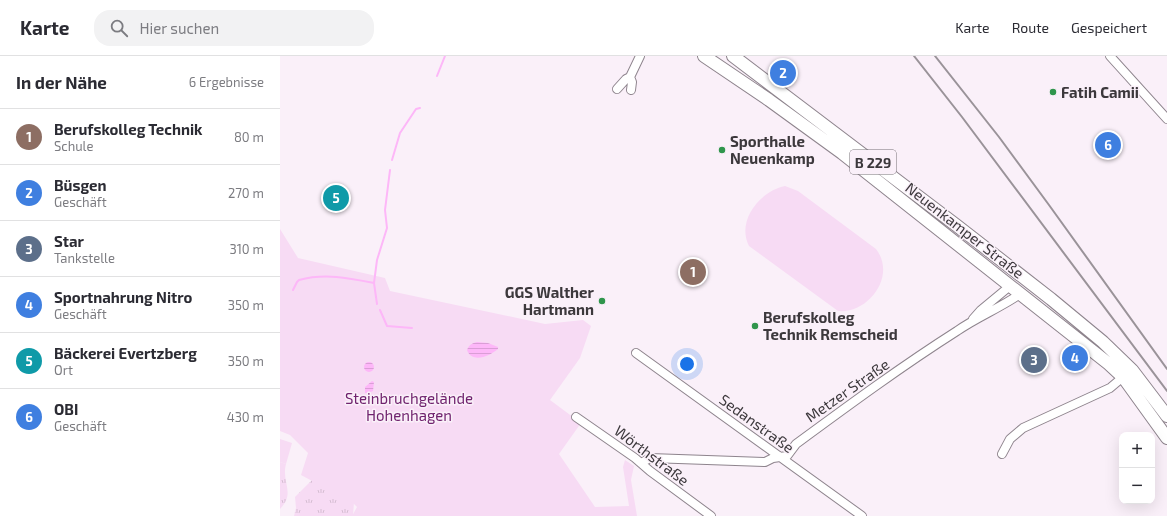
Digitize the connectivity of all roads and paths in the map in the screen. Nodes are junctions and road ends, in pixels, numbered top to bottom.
1 (640, 56) edge
2 (704, 56) edge
3 (733, 56) edge
4 (1110, 56) edge
5 (630, 77) junction
6 (617, 89) dead end
7 (631, 90) dead end
8 (1167, 119) edge
9 (1026, 280) junction
10 (1010, 286) junction
11 (1020, 294) junction
12 (972, 321) junction
13 (636, 353) dead end
14 (1123, 377) junction
15 (1167, 416) edge
16 (576, 417) dead end
17 (1167, 438) edge
18 (1002, 454) dead end
19 (781, 458) junction
20 (641, 463) junction
21 (711, 516) edge
22 (862, 516) edge

1 - 5 street
2 - 10 main road, Neuenkamper Straße / B 229
3 - 9 main road, Neuenkamper Straße / B 229
4 - 8 street
5 - 6 street
5 - 7 street
9 - 10 main road
9 - 11 main road
9 - 15 main road, Neuenkamper Straße / B 229
10 - 11 main road, Neuenkamper Straße / B 229
10 - 12 street, Metzer Straße
11 - 12 street, Metzer Straße
11 - 14 main road, Neuenkamper Straße / B 229
12 - 19 street, Metzer Straße
13 - 19 street, Sedanstraße
14 - 17 main road, Neuenkamper Straße / B 229
14 - 18 street
16 - 20 street, Wörthstraße
19 - 20 street
19 - 22 street, Sedanstraße
20 - 21 street, Wörthstraße

